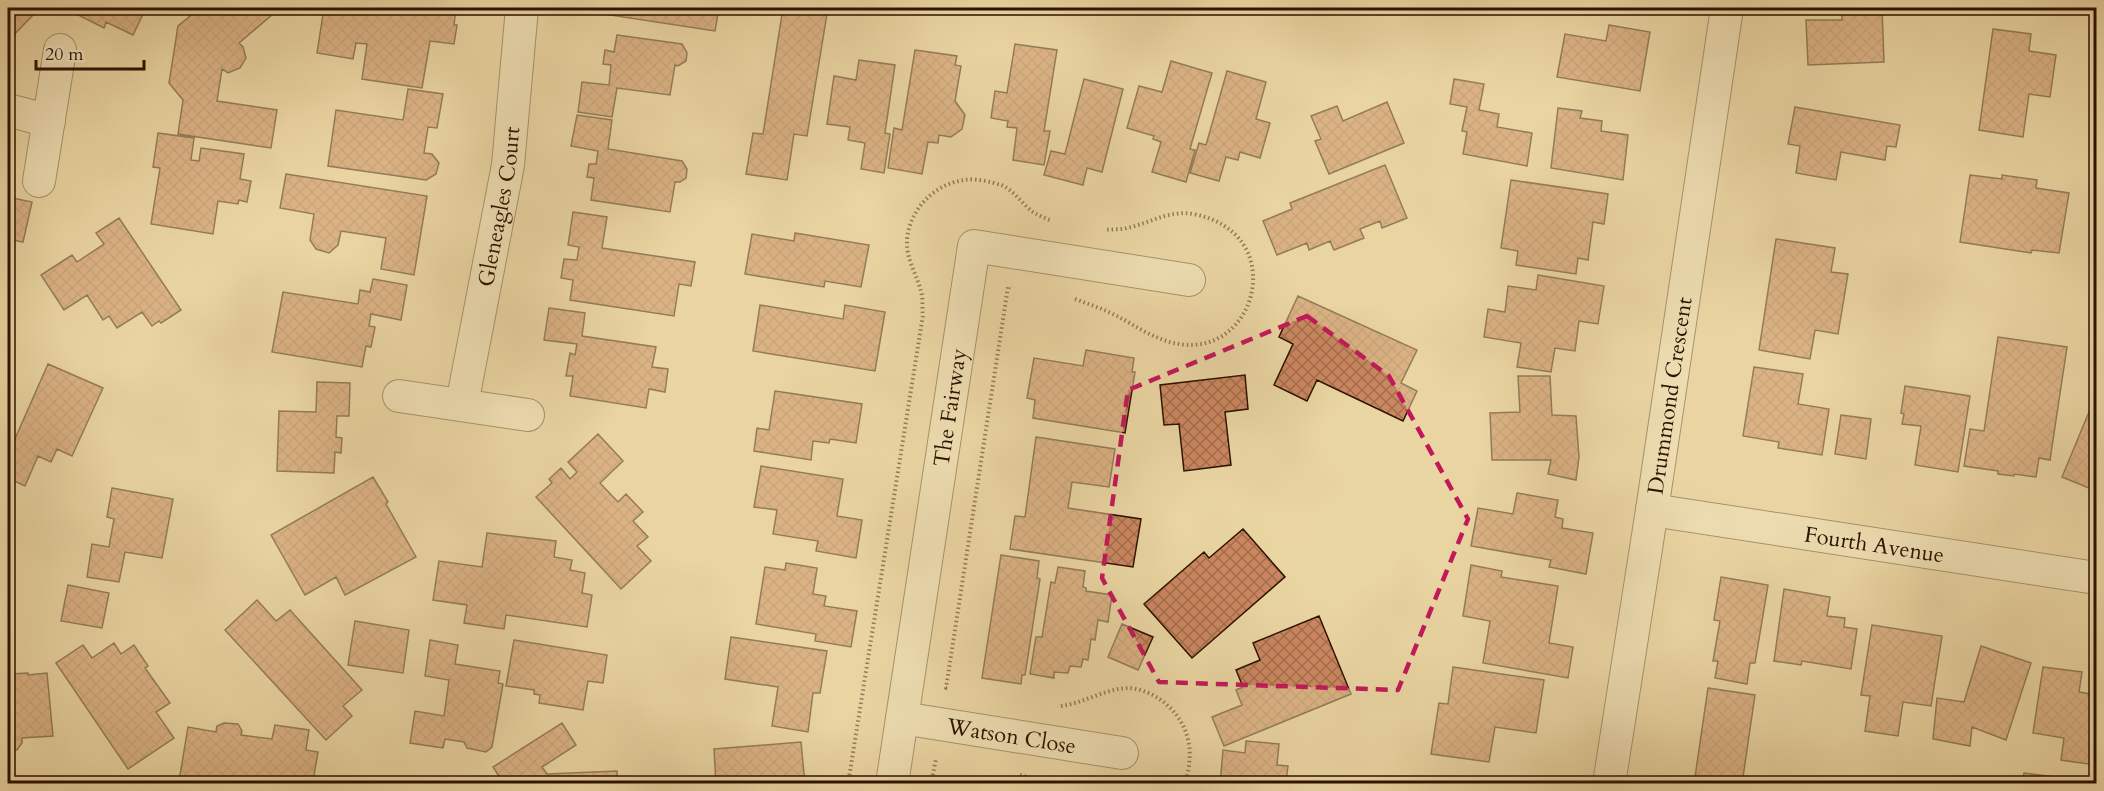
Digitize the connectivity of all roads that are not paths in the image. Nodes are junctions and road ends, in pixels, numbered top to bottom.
1 (522, 8) edge
2 (1727, 8) edge
3 (60, 50) dead end
4 (8, 110) edge
5 (49, 121) junction
6 (39, 181) dead end
7 (1189, 280) dead end
8 (399, 396) dead end
9 (462, 405) junction
10 (528, 415) dead end
11 (1652, 510) junction
12 (2097, 578) edge
13 (902, 718) junction
14 (1122, 753) dead end
15 (892, 783) edge
16 (1609, 783) edge

1 - 9 street, Gleneagles Court
2 - 11 street, Drummond Crescent
3 - 5 street
4 - 5 street
5 - 6 street
7 - 13 street, The Fairway
8 - 9 street
9 - 10 street
11 - 12 street, Fourth Avenue
11 - 16 street, Drummond Crescent
13 - 14 street, Watson Close
13 - 15 street, The Fairway

